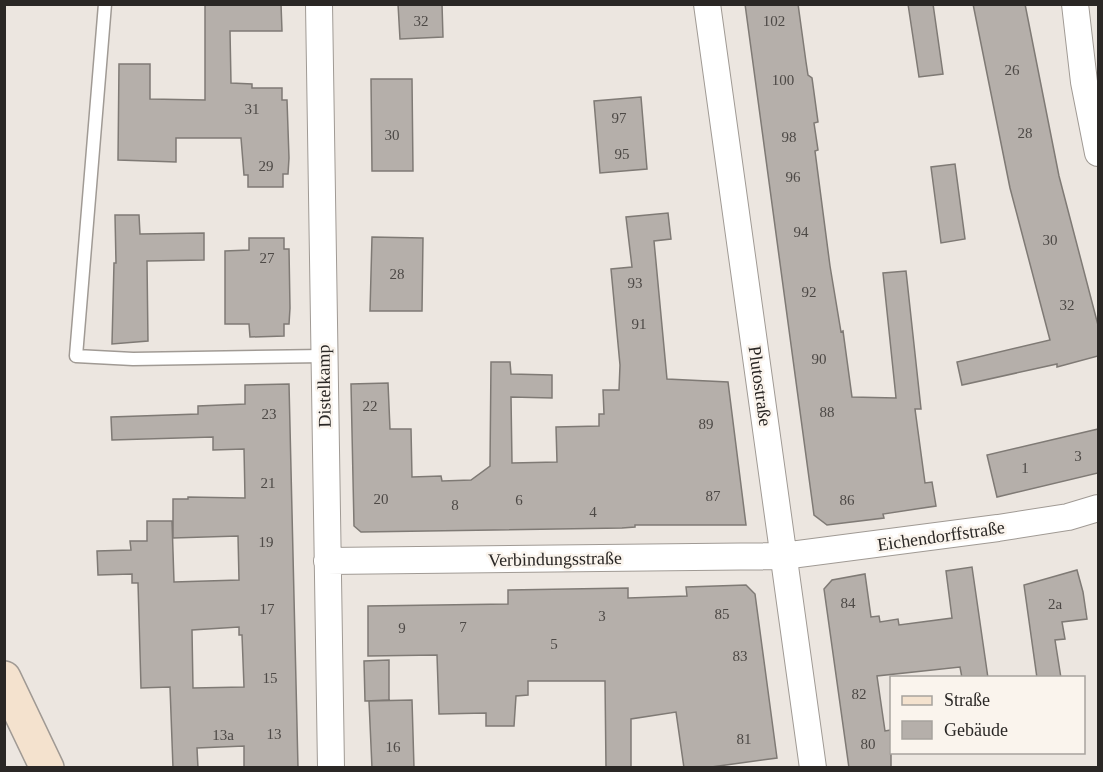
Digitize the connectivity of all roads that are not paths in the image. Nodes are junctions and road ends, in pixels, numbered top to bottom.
1 (105, 4) edge
2 (319, 4) edge
3 (707, 4) edge
4 (1074, 4) edge
5 (1098, 153) edge
6 (324, 356) junction
7 (1098, 508) edge
8 (783, 556) junction
9 (327, 561) junction
10 (4, 678) edge
11 (47, 768) edge
12 (331, 768) edge
13 (813, 768) edge

1 - 6 lane
2 - 6 street, Distelkamp
3 - 8 street, Plutostraße
4 - 5 street
6 - 9 street, Distelkamp
7 - 8 street, Eichendorffstraße
8 - 9 street, Verbindungsstraße
8 - 13 street, Plutostraße
9 - 12 street, Distelkamp
10 - 11 main road

